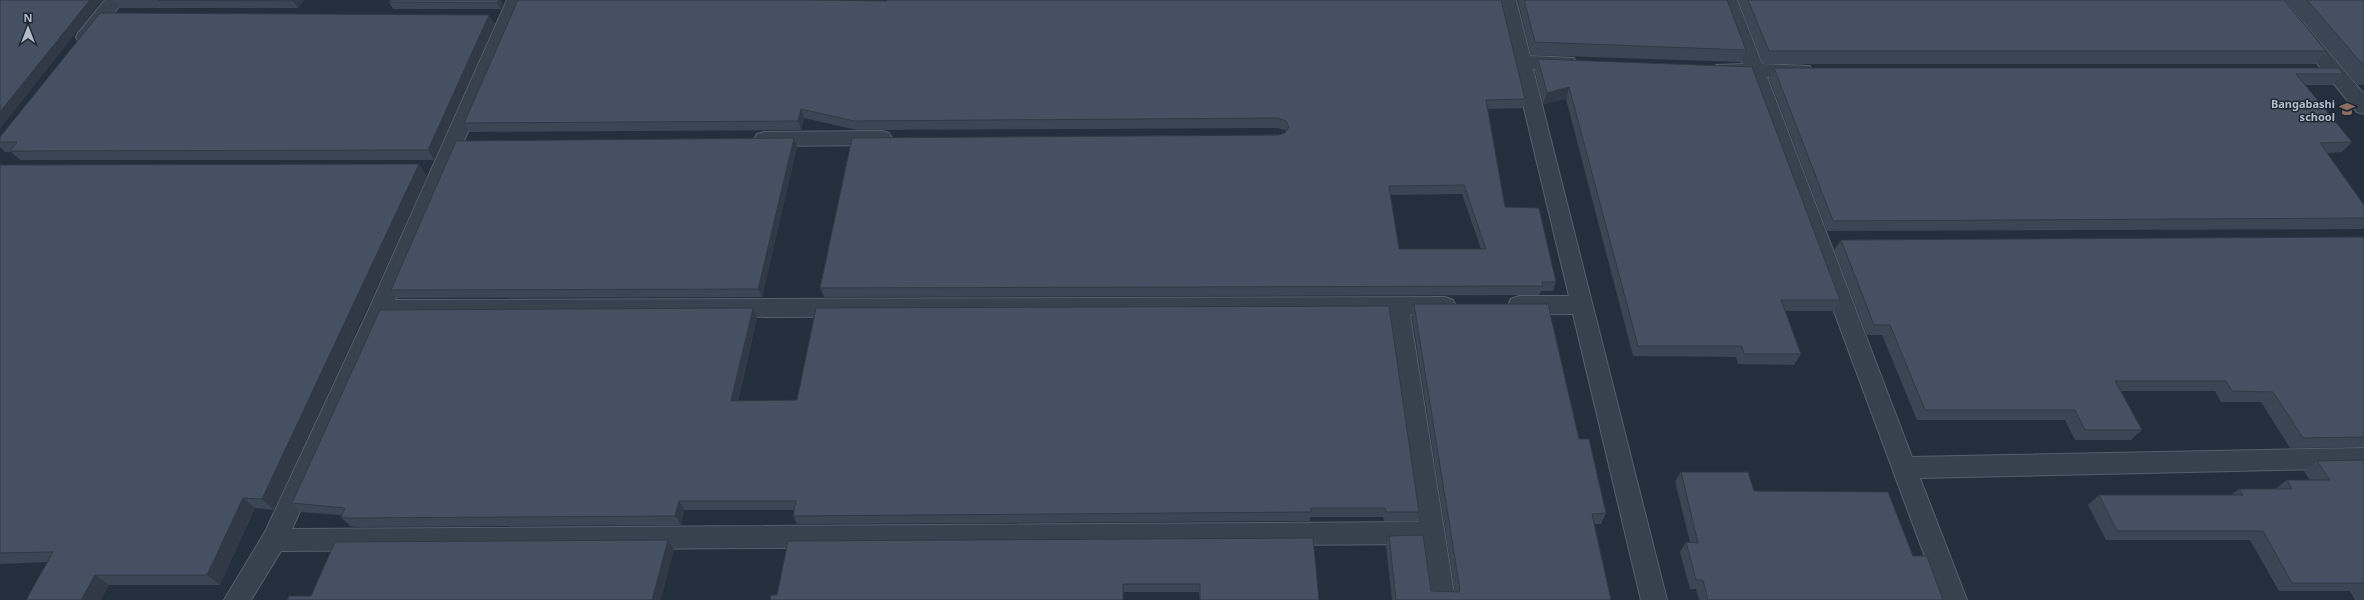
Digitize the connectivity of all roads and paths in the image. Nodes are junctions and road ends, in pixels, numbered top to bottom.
1 (114, 0) edge
2 (1506, 0) edge
3 (1728, 0) edge
4 (2274, 0) edge
5 (506, 11) edge
6 (103, 15) junction
7 (127, 15) edge
8 (73, 52) edge
9 (1522, 62) junction
10 (1584, 64) edge
11 (1708, 69) edge
12 (1754, 71) junction
13 (1818, 71) edge
14 (2310, 71) edge
15 (2334, 71) junction
16 (2364, 107) edge
17 (897, 138) edge
18 (746, 139) edge
19 (477, 140) edge
20 (453, 141) junction
21 (418, 168) edge
22 (441, 168) junction
23 (1819, 240) junction
24 (1842, 240) edge
25 (1582, 305) junction
26 (1398, 306) junction
27 (1462, 306) edge
28 (1502, 306) edge
29 (380, 308) junction
30 (2364, 458) edge
31 (1904, 468) junction
32 (1433, 533) junction
33 (274, 540) junction
34 (236, 600) edge
35 (1442, 600) edge
36 (1654, 600) edge
37 (1954, 600) edge

1 - 6 street
2 - 9 street
3 - 12 street
4 - 15 street
5 - 20 street
6 - 7 street
6 - 8 street
9 - 10 street
9 - 25 street
11 - 12 street
12 - 13 street
12 - 23 street
14 - 15 street
15 - 16 street
17 - 18 street
19 - 20 street
20 - 22 street
21 - 22 street
22 - 29 street
23 - 24 street
23 - 31 street
25 - 28 street
25 - 36 street
26 - 27 street
26 - 29 street
26 - 32 street
29 - 33 street
30 - 31 street
31 - 37 street
32 - 33 street
32 - 35 street
33 - 34 street

